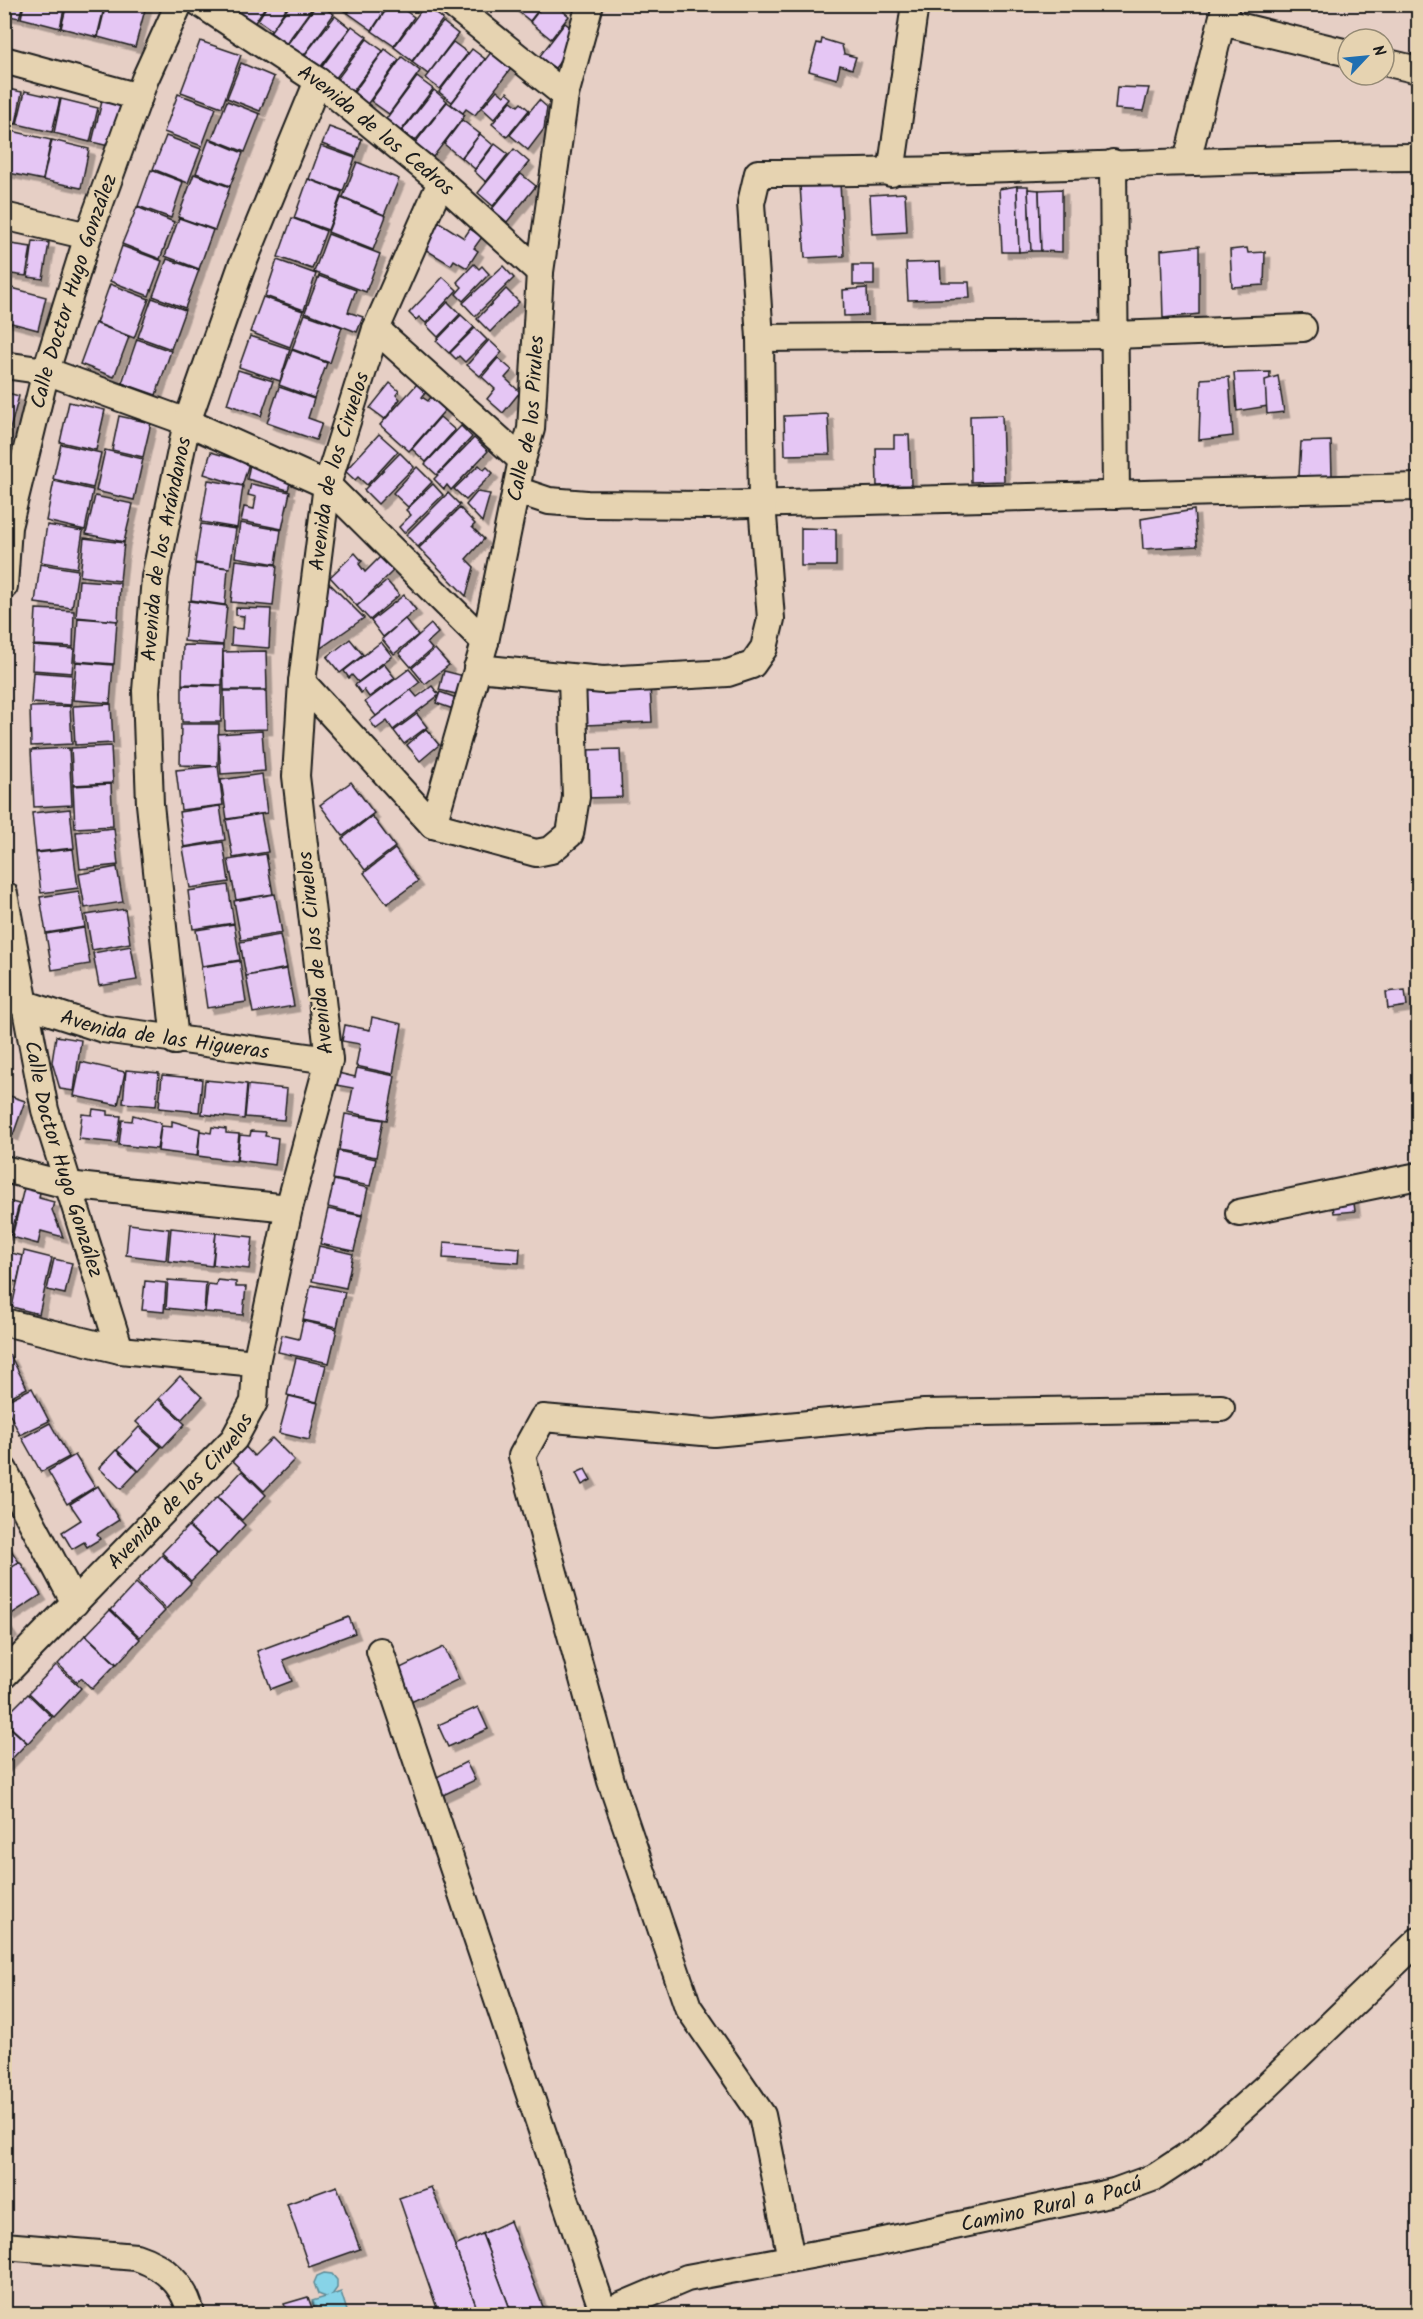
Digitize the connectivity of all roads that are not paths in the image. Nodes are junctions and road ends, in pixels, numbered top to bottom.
1 (179, 4) edge
2 (201, 4) edge
3 (452, 4) edge
4 (590, 4) edge
5 (915, 4) edge
6 (1224, 13) edge
7 (1336, 49) edge
8 (4, 60) edge
9 (1396, 65) edge
10 (1419, 70) edge
11 (318, 81) junction
12 (565, 95) junction
13 (140, 97) junction
14 (1419, 157) edge
15 (1187, 161) junction
16 (1113, 163) junction
17 (891, 173) junction
18 (441, 182) junction
19 (4, 216) edge
20 (88, 236) junction
21 (540, 272) junction
22 (1303, 328) dead end
23 (376, 329) junction
24 (1114, 335) junction
25 (760, 338) junction
26 (4, 365) edge
27 (46, 371) junction
28 (187, 422) junction
29 (522, 460) junction
30 (327, 484) junction
31 (1419, 487) edge
32 (516, 490) junction
33 (1116, 495) junction
34 (762, 503) junction
35 (6, 527) edge
36 (4, 586) edge
37 (485, 642) junction
38 (477, 668) junction
39 (572, 679) junction
40 (302, 682) junction
41 (433, 825) junction
42 (4, 894) edge
43 (14, 1000) edge
44 (176, 1041) junction
45 (329, 1060) junction
46 (4, 1169) edge
47 (1419, 1176) edge
48 (67, 1185) junction
49 (289, 1208) junction
50 (1239, 1213) dead end
51 (4, 1322) edge
52 (120, 1350) junction
53 (256, 1363) junction
54 (1221, 1408) dead end
55 (4, 1470) edge
56 (75, 1603) junction
57 (380, 1651) dead end
58 (4, 1675) edge
59 (1419, 1941) edge
60 (4, 2246) edge
61 (791, 2258) junction
62 (191, 2314) edge
63 (603, 2314) edge

1 - 13 street, Calle Doctor Hugo González
2 - 11 street, Avenida de los Cedros
3 - 12 street
4 - 12 street, Calle de los Pirules
5 - 17 street
6 - 7 street
6 - 15 street
8 - 13 street
9 - 10 street
11 - 18 street, Avenida de los Cedros
11 - 28 street, Avenida de los Arándanos
12 - 21 street, Calle de los Pirules
13 - 20 street, Calle Doctor Hugo González
14 - 15 street
15 - 16 street
16 - 17 street
16 - 24 street
17 - 25 street
18 - 21 street, Avenida de los Cedros
18 - 23 street, Avenida de los Ciruelos
19 - 20 street
20 - 27 street, Calle Doctor Hugo González
21 - 29 street, Calle de los Pirules
22 - 24 street
23 - 29 street
23 - 30 street, Avenida de los Ciruelos
24 - 25 street
24 - 33 street
25 - 34 street
26 - 27 street
27 - 28 street
27 - 35 street, Calle Doctor Hugo González
28 - 30 street
28 - 44 street, Avenida de los Arándanos
29 - 32 street, Calle de los Pirules
30 - 37 street
30 - 40 street, Avenida de los Ciruelos
31 - 33 street
32 - 34 street
32 - 37 street, Calle de los Pirules
33 - 34 street
34 - 39 street
35 - 36 street, Calle Doctor Hugo González
37 - 38 street, Calle de los Pirules
38 - 39 street
38 - 41 street, Calle de los Pirules
39 - 41 street
40 - 41 street
40 - 45 street, Avenida de los Ciruelos
42 - 43 street, Calle Doctor Hugo González
43 - 44 street, Avenida de las Higueras
43 - 48 street, Calle Doctor Hugo González
44 - 45 street, Avenida de las Higueras
45 - 49 street, Avenida de los Ciruelos
46 - 48 street
47 - 50 street
48 - 49 street
48 - 52 street, Calle Doctor Hugo González
49 - 53 street, Avenida de los Ciruelos
51 - 52 street
52 - 53 street
53 - 56 street, Avenida de los Ciruelos
54 - 61 street
55 - 56 street
56 - 58 street, Avenida de los Ciruelos
57 - 63 street
59 - 61 street, Camino Rural a Pacú
60 - 62 street
61 - 63 street, Camino Rural a Pacú

